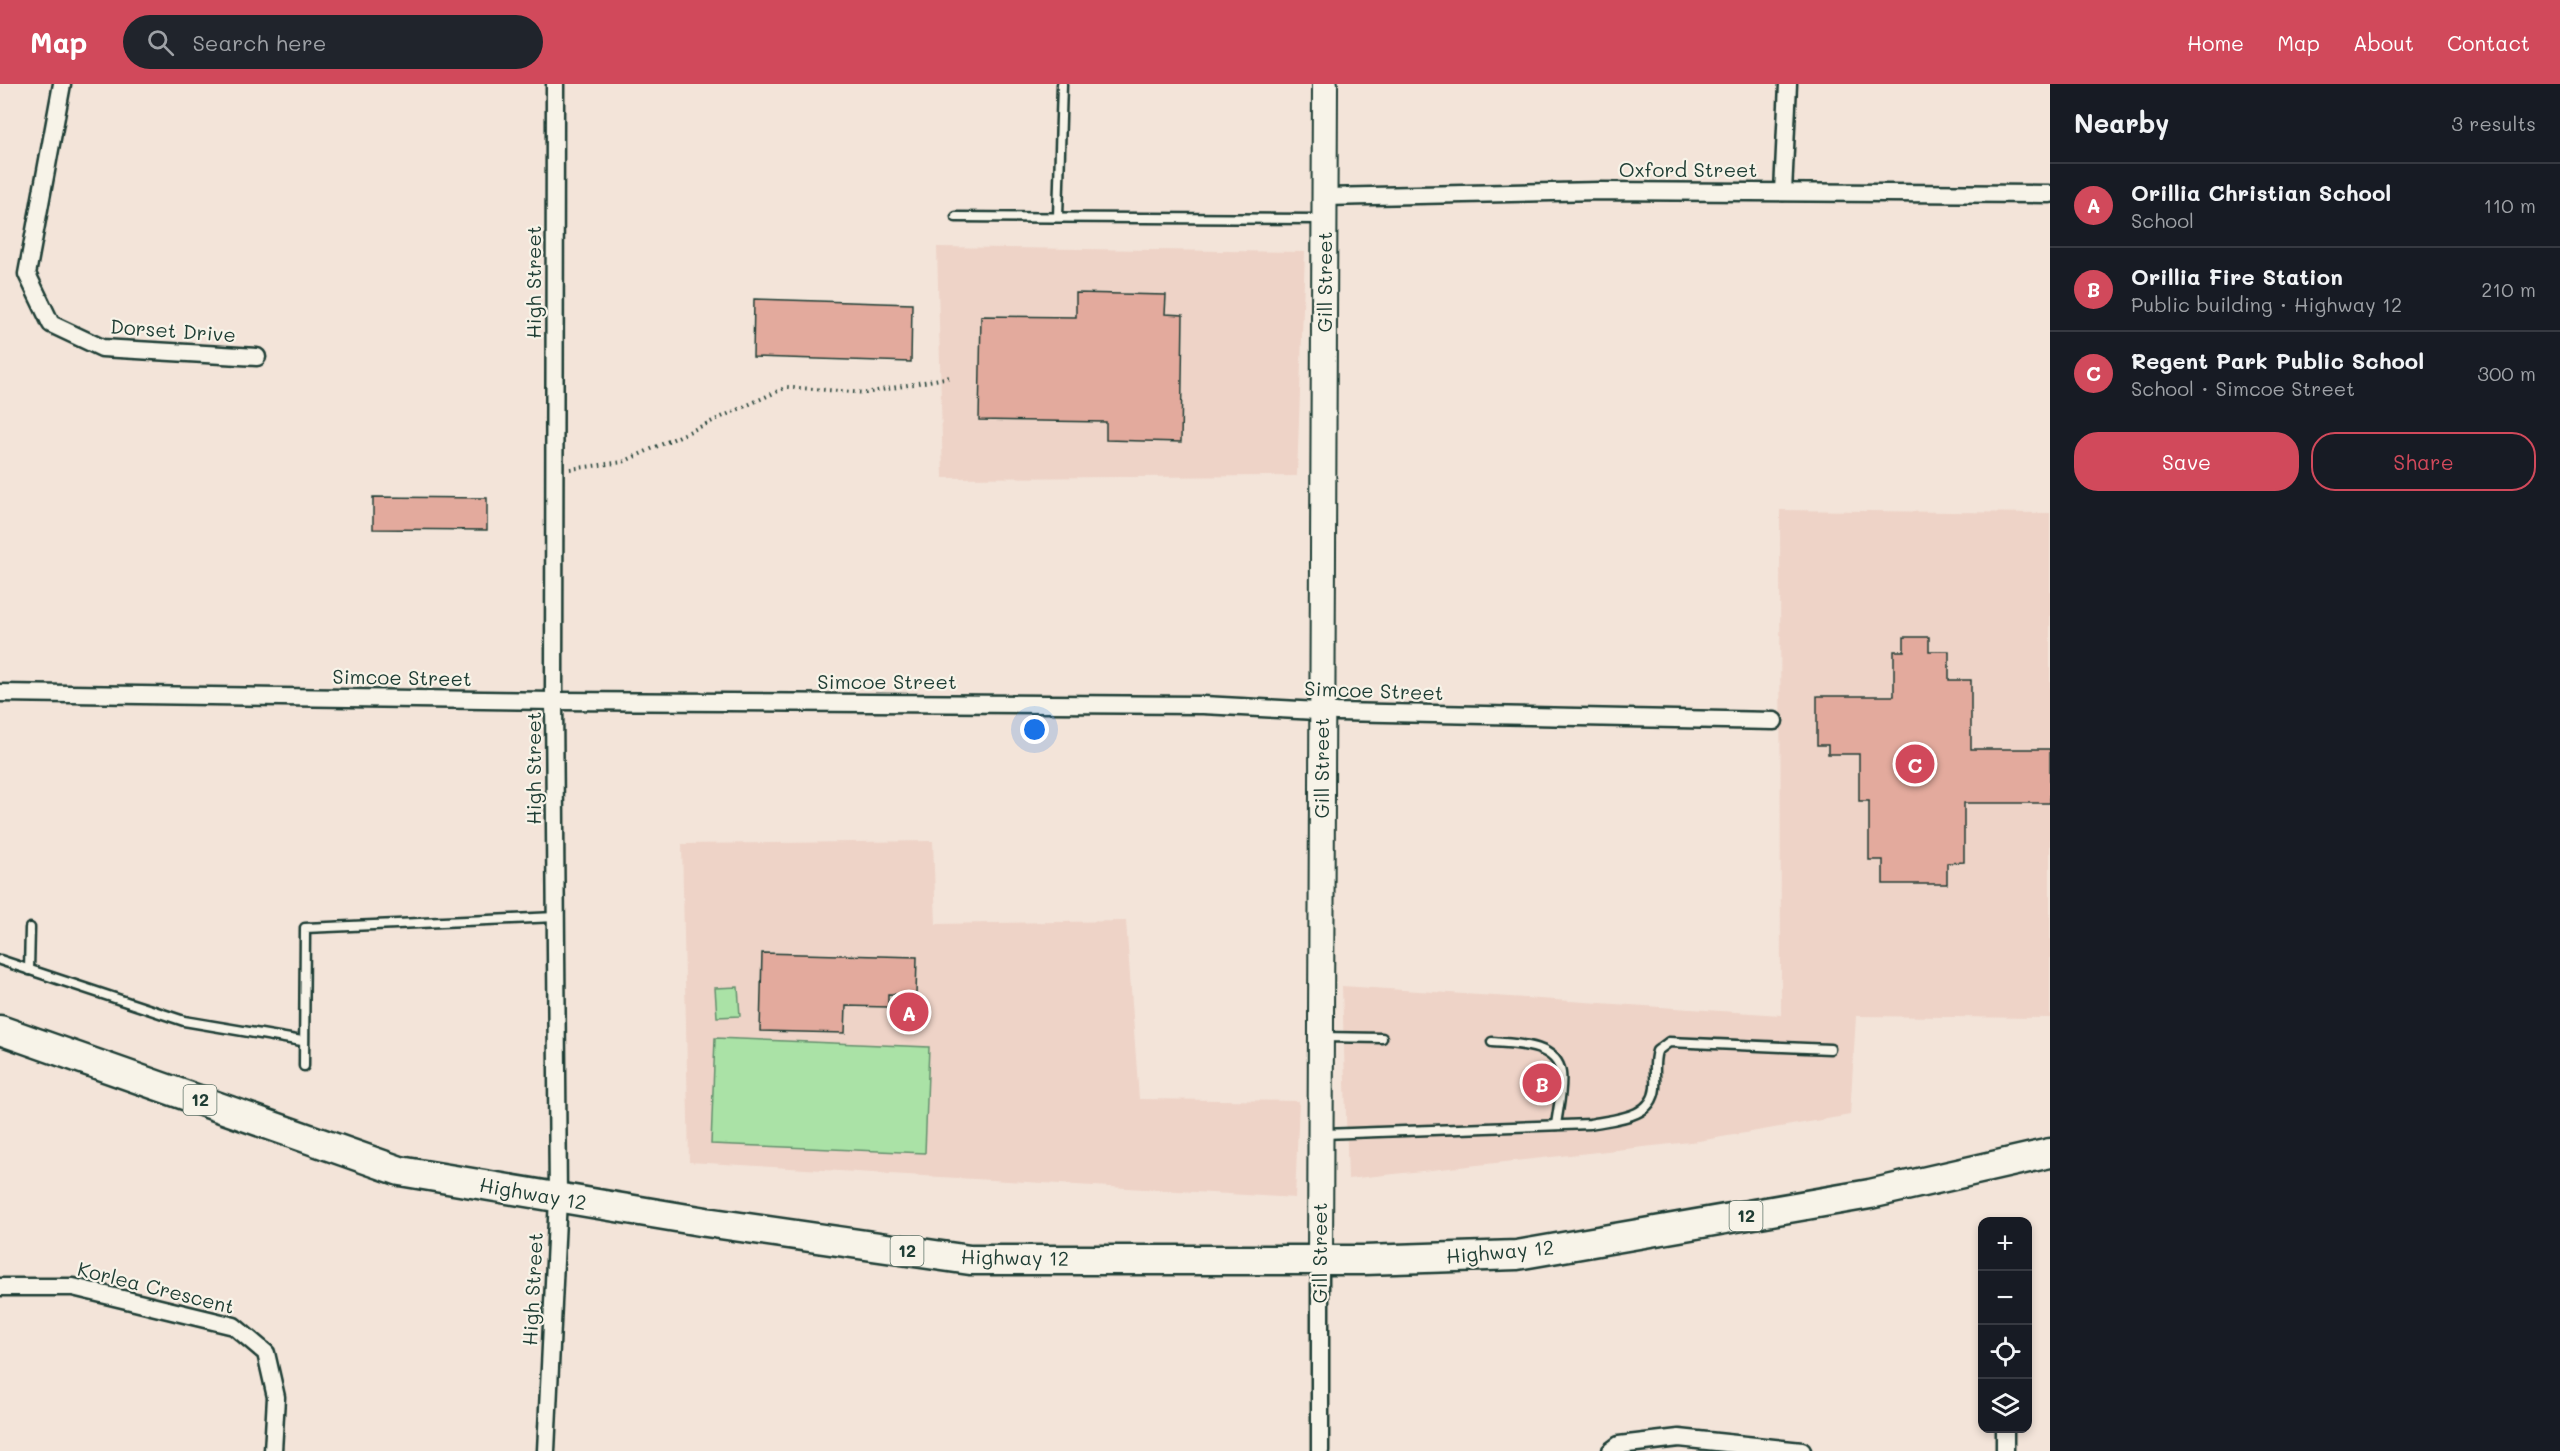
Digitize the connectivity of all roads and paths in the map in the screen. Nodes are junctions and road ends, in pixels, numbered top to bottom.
1 (62, 84) edge
2 (555, 84) edge
3 (1062, 84) edge
4 (1325, 84) edge
5 (1788, 84) edge
6 (1783, 192) junction
7 (2050, 194) edge
8 (1325, 208) junction
9 (956, 216) dead end
10 (1058, 217) junction
11 (257, 357) dead end
12 (951, 377) dead end
13 (555, 471) junction
14 (0, 693) edge
15 (555, 701) junction
16 (1323, 712) junction
17 (1774, 721) dead end
18 (556, 917) junction
19 (30, 928) dead end
20 (0, 960) edge
21 (29, 970) junction
22 (0, 1030) edge
23 (1321, 1036) junction
24 (1382, 1038) dead end
25 (303, 1041) junction
26 (1492, 1042) dead end
27 (1830, 1049) dead end
28 (304, 1065) dead end
29 (1556, 1125) junction
30 (1320, 1134) junction
31 (2050, 1153) edge
32 (558, 1198) junction
33 (1320, 1259) junction
34 (0, 1287) edge
35 (2005, 1433) edge
36 (273, 1451) edge
37 (546, 1451) edge
38 (1320, 1451) edge
39 (1611, 1451) edge
40 (1802, 1451) edge
41 (2005, 1451) edge

1 - 11 street, Dorset Drive
2 - 13 street, High Street
3 - 10 lane
4 - 8 main road, Gill Street
5 - 6 street
6 - 7 street, Oxford Street
6 - 8 street, Oxford Street
8 - 10 lane
8 - 16 main road, Gill Street
9 - 10 lane
12 - 13 path
13 - 15 street, High Street
14 - 15 street, Simcoe Street
15 - 16 street, Simcoe Street
15 - 18 street, High Street
16 - 17 street, Simcoe Street
16 - 23 main road, Gill Street
18 - 25 lane
18 - 32 street, High Street
19 - 21 lane
20 - 21 lane
21 - 25 lane
22 - 32 highway, Highway 12 / 12
23 - 24 lane
23 - 30 main road, Gill Street
25 - 28 lane
26 - 29 lane
27 - 29 lane
29 - 30 lane
30 - 33 main road, Gill Street
31 - 33 highway, Highway 12 / 12
32 - 33 highway, Highway 12 / 12
32 - 37 street, High Street
33 - 38 street, Gill Street
34 - 36 street, Korlea Crescent
35 - 41 street
39 - 40 street

